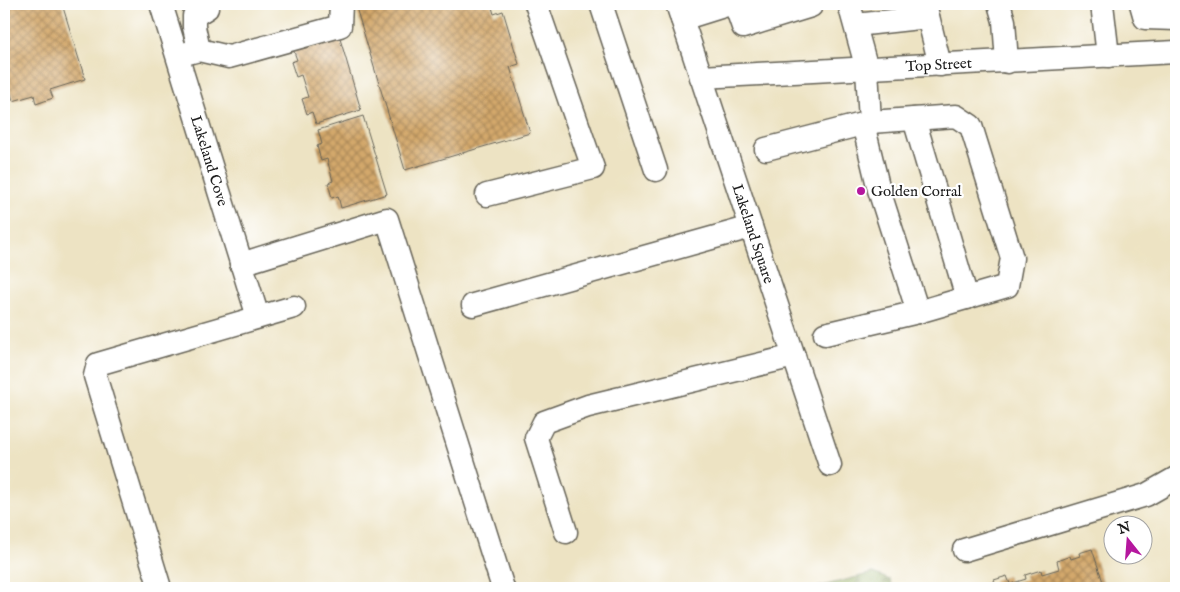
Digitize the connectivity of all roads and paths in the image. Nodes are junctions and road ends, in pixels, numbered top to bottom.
1 (161, 4) edge
2 (206, 4) edge
3 (341, 4) edge
4 (536, 4) edge
5 (601, 4) edge
6 (730, 4) edge
7 (735, 4) edge
8 (755, 4) edge
9 (787, 4) edge
10 (811, 4) edge
11 (849, 4) edge
12 (999, 4) edge
13 (1102, 4) edge
14 (1141, 4) edge
15 (926, 10) edge
16 (680, 11) edge
17 (1176, 19) edge
18 (856, 25) junction
19 (199, 50) junction
20 (1176, 52) edge
21 (177, 55) junction
22 (1108, 56) junction
23 (1007, 62) junction
24 (940, 65) junction
25 (867, 69) junction
26 (701, 77) junction
27 (914, 119) junction
28 (870, 122) junction
29 (766, 149) dead end
30 (656, 170) dead end
31 (487, 195) dead end
32 (751, 227) junction
33 (241, 264) junction
34 (967, 298) junction
35 (473, 305) dead end
36 (294, 307) dead end
37 (918, 312) junction
38 (258, 317) junction
39 (825, 334) dead end
40 (794, 356) junction
41 (830, 466) dead end
42 (1176, 478) edge
43 (566, 532) dead end
44 (964, 550) dead end
45 (160, 588) edge
46 (503, 588) edge

1 - 21 street, Lakeland Cove
2 - 19 street
3 - 19 street
4 - 31 street
5 - 30 street
6 - 16 street
7 - 10 street
8 - 9 street
11 - 18 street
12 - 23 street
13 - 22 street
14 - 17 street
15 - 18 street
15 - 24 street
16 - 26 street, Lakeland Square
18 - 25 street
19 - 21 street
20 - 22 street, Top Street
21 - 33 street, Lakeland Cove
22 - 23 street, Top Street
23 - 24 street, Top Street
24 - 25 street, Top Street
25 - 26 street, Top Street
25 - 28 street
26 - 32 street, Lakeland Square
27 - 28 street
27 - 34 street
27 - 34 street
28 - 29 street
28 - 37 street
32 - 35 street
32 - 40 street, Lakeland Square
33 - 38 street, Lakeland Cove
33 - 46 street
34 - 37 street
36 - 38 street
37 - 39 street
38 - 45 street
40 - 41 street, Lakeland Square
40 - 43 street
42 - 44 street

